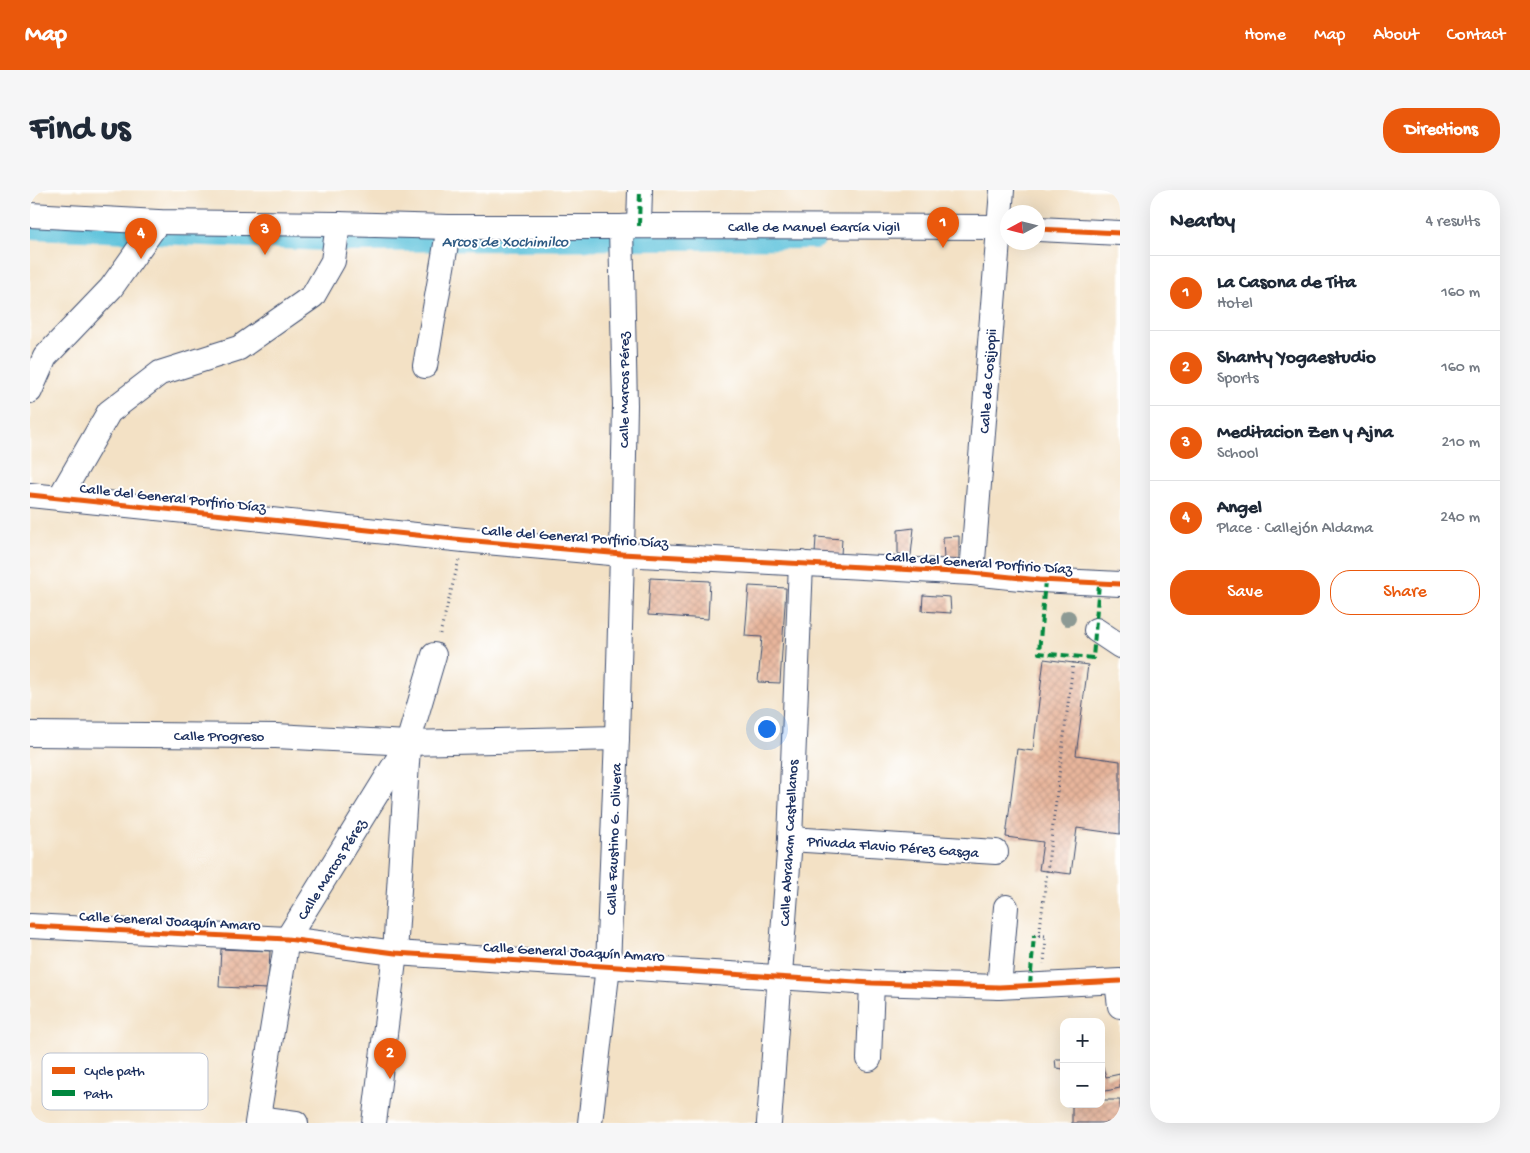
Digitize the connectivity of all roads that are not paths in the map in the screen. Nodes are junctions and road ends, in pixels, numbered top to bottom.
1 (640, 190) edge
2 (1002, 190) edge
3 (1002, 205) edge
4 (30, 215) edge
5 (158, 222) junction
6 (338, 224) junction
7 (630, 226) junction
8 (1000, 227) edge
9 (449, 228) junction
10 (1045, 229) edge
11 (1120, 233) edge
12 (1001, 250) edge
13 (425, 366) dead end
14 (30, 391) edge
15 (30, 495) edge
16 (60, 497) junction
17 (622, 554) junction
18 (801, 563) junction
19 (972, 573) junction
20 (1120, 584) edge
21 (1096, 630) dead end
22 (1120, 646) edge
23 (434, 655) road end
24 (30, 734) edge
25 (616, 738) junction
26 (408, 743) junction
27 (790, 839) junction
28 (996, 852) dead end
29 (1006, 907) dead end
30 (30, 926) edge
31 (287, 939) junction
32 (396, 953) junction
33 (608, 966) junction
34 (779, 976) junction
35 (1119, 982) edge
36 (872, 983) junction
37 (999, 986) junction
38 (1120, 1006) edge
39 (869, 1060) dead end
40 (257, 1120) edge
41 (296, 1123) edge
42 (374, 1123) edge
43 (590, 1123) edge
44 (769, 1123) edge

1 - 7 street, Calle Marcos Pérez
2 - 3 street, Calle de Cosijopii
4 - 5 street, Calle de Manuel García Vigil
5 - 6 street, Calle de Manuel García Vigil
5 - 14 street
6 - 9 street, Calle de Manuel García Vigil
6 - 16 street
7 - 8 street, Calle de Manuel García Vigil
7 - 9 street, Calle de Manuel García Vigil
7 - 17 street, Calle Marcos Pérez
9 - 13 street
10 - 11 street
12 - 19 street, Calle de Cosijopii
15 - 16 street, Calle del General Porfirio Díaz
16 - 17 street, Calle del General Porfirio Díaz
17 - 18 street, Calle del General Porfirio Díaz
17 - 25 street, Calle Faustino G. Olivera
18 - 19 street, Calle del General Porfirio Díaz
18 - 27 street, Calle Abraham Castellanos
19 - 20 street, Calle del General Porfirio Díaz
21 - 22 street
23 - 26 street, Calle Marcos Pérez
24 - 26 street, Calle Progreso
25 - 26 street, Calle Progreso
25 - 33 street, Calle Faustino G. Olivera
26 - 31 street, Calle Marcos Pérez
26 - 32 street
27 - 28 street, Privada Flavio Pérez Gasga
27 - 34 street, Calle Abraham Castellanos
29 - 37 street
30 - 31 street, Calle General Joaquín Amaro
31 - 32 street, Calle General Joaquín Amaro
31 - 40 street, Calle Marcos Pérez
32 - 33 street, Calle General Joaquín Amaro
32 - 42 street
33 - 34 street, Calle General Joaquín Amaro
33 - 43 street, Calle Faustino G. Olivera
34 - 36 street, Calle General Joaquín Amaro
34 - 44 street, Calle Abraham Castellanos
35 - 37 street, Calle General Joaquín Amaro
35 - 38 street
36 - 37 street, Calle General Joaquín Amaro
36 - 39 street
40 - 41 street

